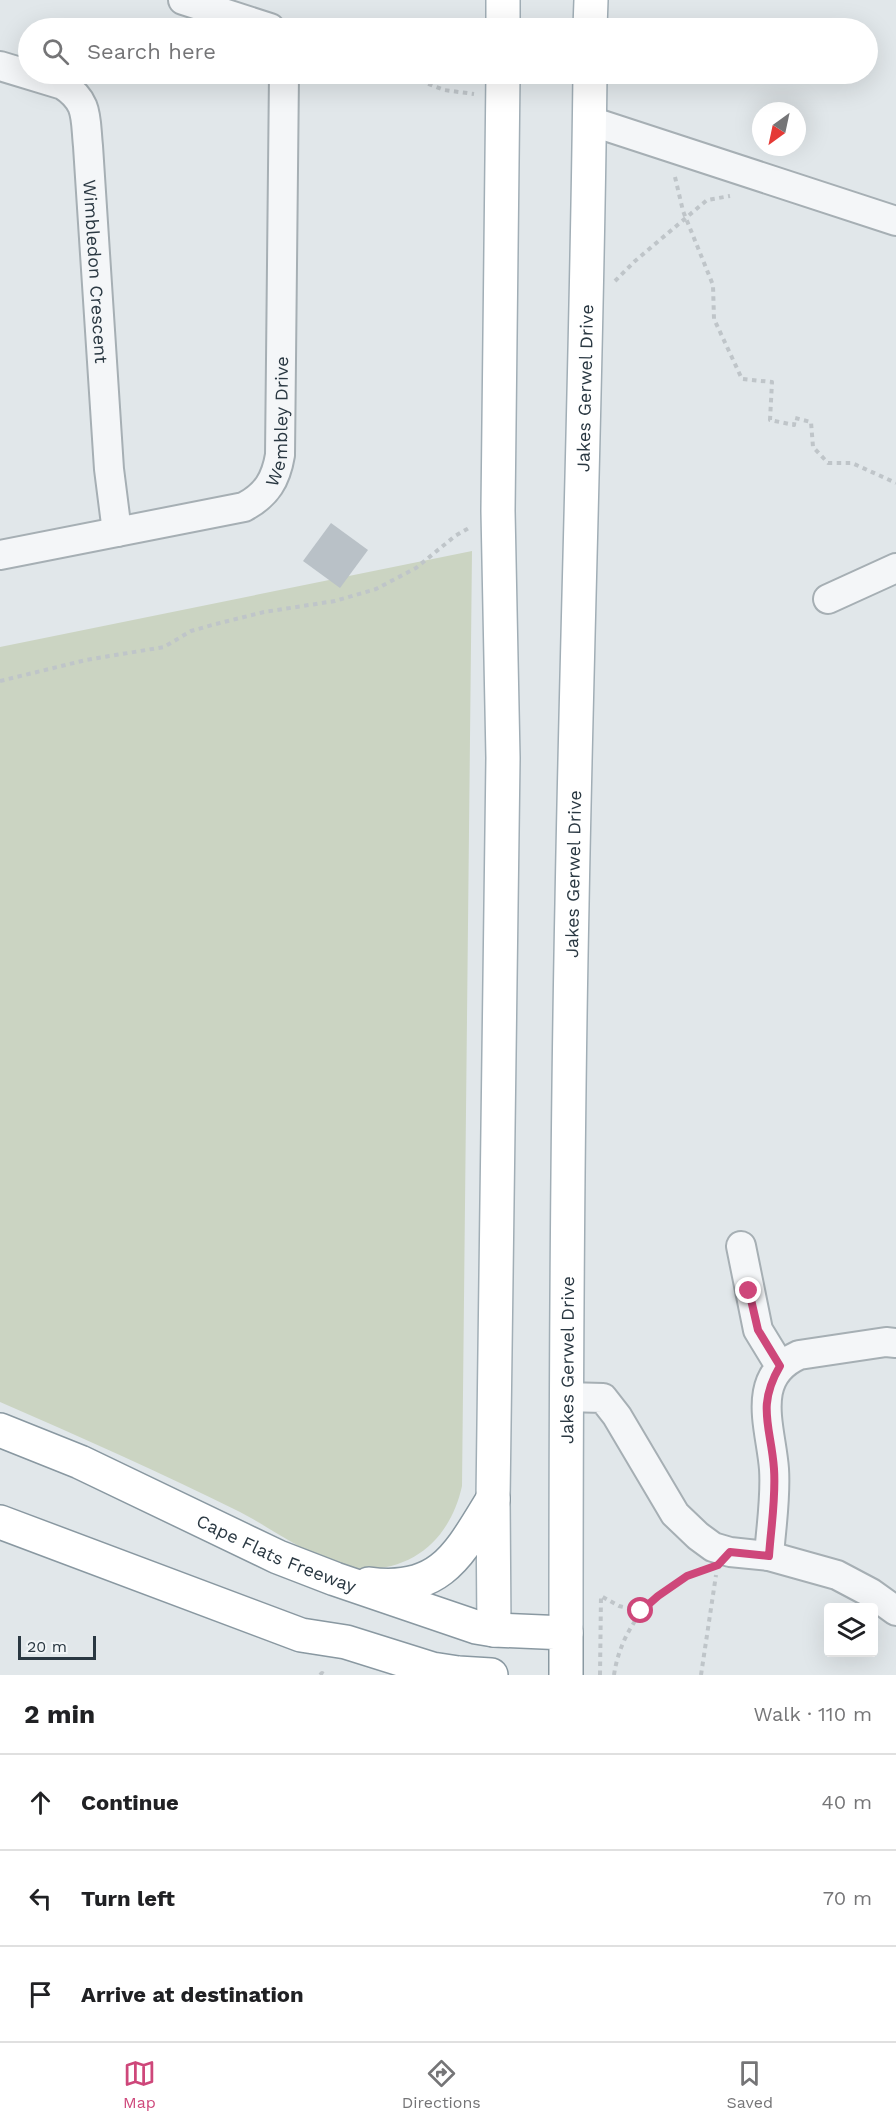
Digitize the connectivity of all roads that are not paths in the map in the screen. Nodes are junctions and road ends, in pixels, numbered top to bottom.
1 (183, 0) edge
2 (503, 0) edge
3 (591, 0) edge
4 (239, 18) edge
5 (503, 18) edge
6 (590, 18) edge
7 (0, 66) edge
8 (18, 71) edge
9 (60, 84) edge
10 (284, 84) edge
11 (503, 84) edge
12 (590, 84) edge
13 (590, 121) junction
14 (896, 221) edge
15 (117, 532) junction
16 (0, 555) edge
17 (896, 568) edge
18 (828, 599) dead end
19 (741, 1246) dead end
20 (896, 1342) edge
21 (780, 1366) junction
22 (566, 1397) junction
23 (0, 1430) edge
24 (493, 1499) junction
25 (0, 1522) edge
26 (769, 1556) junction
27 (335, 1579) junction
28 (896, 1611) edge
29 (494, 1630) junction
30 (566, 1633) junction
31 (301, 1635) junction
32 (384, 1675) edge
33 (492, 1675) edge
34 (566, 1675) edge

1 - 4 street
2 - 5 main road
3 - 6 main road
7 - 8 street, Wimbledon Crescent
9 - 15 street, Wimbledon Crescent
10 - 15 street, Wembley Drive
11 - 24 main road
12 - 13 main road, Jakes Gerwel Drive
13 - 14 street
13 - 22 main road, Jakes Gerwel Drive
15 - 16 street, Wembley Drive
17 - 18 street
19 - 21 street
20 - 21 street
21 - 26 street
22 - 26 street
22 - 30 main road, Jakes Gerwel Drive
23 - 27 main road, Cape Flats Freeway
24 - 27 main road
24 - 29 main road
25 - 31 main road
26 - 28 street
27 - 29 main road, Cape Flats Freeway
29 - 30 main road, Cape Flats Freeway
29 - 33 main road
30 - 34 main road, Jakes Gerwel Drive
31 - 32 main road
31 - 33 main road

